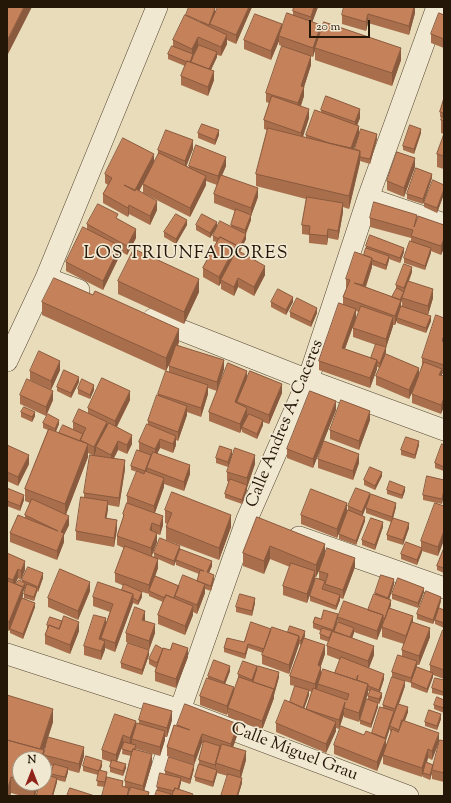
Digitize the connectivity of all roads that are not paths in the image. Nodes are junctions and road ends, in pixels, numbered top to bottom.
1 (157, 7) edge
2 (436, 7) edge
3 (444, 10) edge
4 (368, 198) junction
5 (444, 224) edge
6 (46, 278) junction
7 (97, 298) edge
8 (134, 312) edge
9 (7, 361) edge
10 (308, 380) junction
11 (444, 430) edge
12 (284, 532) edge
13 (444, 588) edge
14 (7, 654) edge
15 (180, 710) junction
16 (153, 796) edge
17 (408, 796) edge

1 - 6 street
2 - 3 street
2 - 4 street, Calle Andres A. Caceres
4 - 5 street
4 - 10 street, Calle Andres A. Caceres
6 - 7 street
6 - 9 street
8 - 10 street
10 - 11 street
10 - 15 street, Calle Andres A. Caceres
12 - 13 street
14 - 15 street, Calle Miguel Grau
15 - 16 street, Calle Andres A. Caceres
15 - 17 street, Calle Miguel Grau

